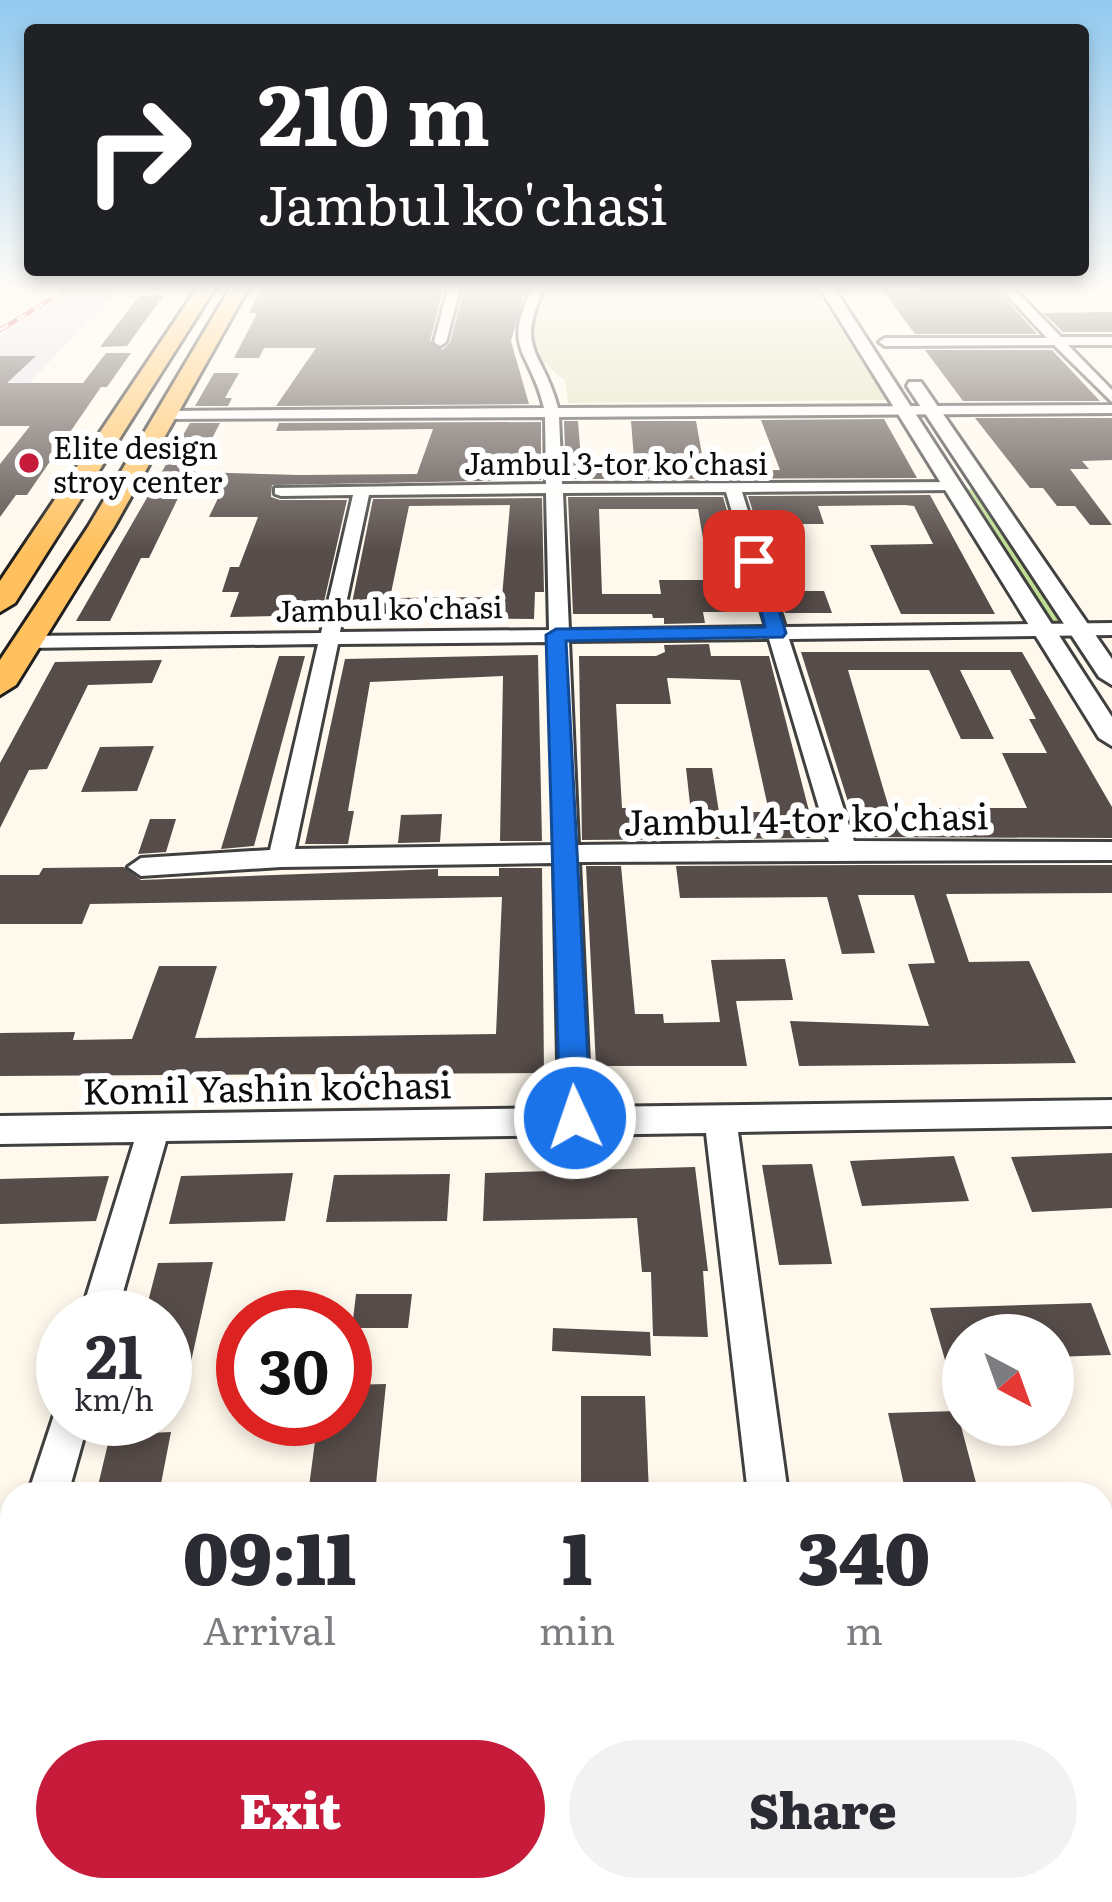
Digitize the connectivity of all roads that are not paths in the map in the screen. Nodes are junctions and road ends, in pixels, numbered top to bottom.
1 (147, 374) edge
2 (190, 374) edge
3 (541, 374) edge
4 (881, 374) edge
5 (906, 374) edge
6 (1089, 374) edge
7 (1112, 398) edge
8 (903, 408) junction
9 (929, 408) junction
10 (1112, 409) edge
11 (552, 414) junction
12 (166, 416) junction
13 (952, 485) junction
14 (733, 488) junction
15 (551, 489) junction
16 (362, 490) junction
17 (281, 491) dead end
18 (0, 603) edge
19 (1079, 629) junction
20 (1112, 629) edge
21 (1043, 630) junction
22 (776, 633) junction
23 (556, 635) junction
24 (331, 638) junction
25 (26, 641) junction
26 (1112, 677) edge
27 (0, 685) edge
28 (1112, 738) edge
29 (844, 850) junction
30 (1112, 851) edge
31 (563, 856) junction
32 (281, 858) junction
33 (141, 867) dead end
34 (1112, 1112) edge
35 (720, 1117) junction
36 (575, 1118) junction
37 (154, 1129) junction
38 (0, 1130) edge
39 (106, 1290) edge
40 (62, 1446) edge
41 (52, 1482) edge
42 (766, 1482) edge

1 - 18 main road
2 - 12 main road
3 - 11 street
4 - 8 street
5 - 9 street
6 - 7 street
8 - 9 street
8 - 11 street
8 - 13 street
9 - 10 street
9 - 19 street
11 - 12 street
11 - 15 street
12 - 25 main road
13 - 14 street, Jambul 3-tor ko'chasi
13 - 21 street
14 - 15 street, Jambul 3-tor ko'chasi
14 - 22 street
15 - 16 street, Jambul 3-tor ko'chasi
15 - 23 street
16 - 17 street, Jambul 3-tor ko'chasi
16 - 24 street
19 - 20 street, Jambul ko'chasi
19 - 21 street, Jambul ko'chasi
19 - 26 street
21 - 22 street, Jambul ko'chasi
21 - 28 street
22 - 23 street, Jambul ko'chasi
22 - 29 street
23 - 24 street, Jambul ko'chasi
23 - 31 street
24 - 25 street, Jambul ko'chasi
24 - 32 street
25 - 27 main road
29 - 30 street, Jambul 4-tor ko'chasi
29 - 31 street, Jambul 4-tor ko'chasi
31 - 32 street, Jambul 4-tor ko'chasi
31 - 36 street
32 - 33 street, Jambul 4-tor ko'chasi
34 - 35 street, Komil Yashin koʻchasi
35 - 36 street, Komil Yashin koʻchasi
35 - 42 street
36 - 37 street, Komil Yashin koʻchasi
37 - 38 street, Komil Yashin koʻchasi
37 - 39 street
40 - 41 street

